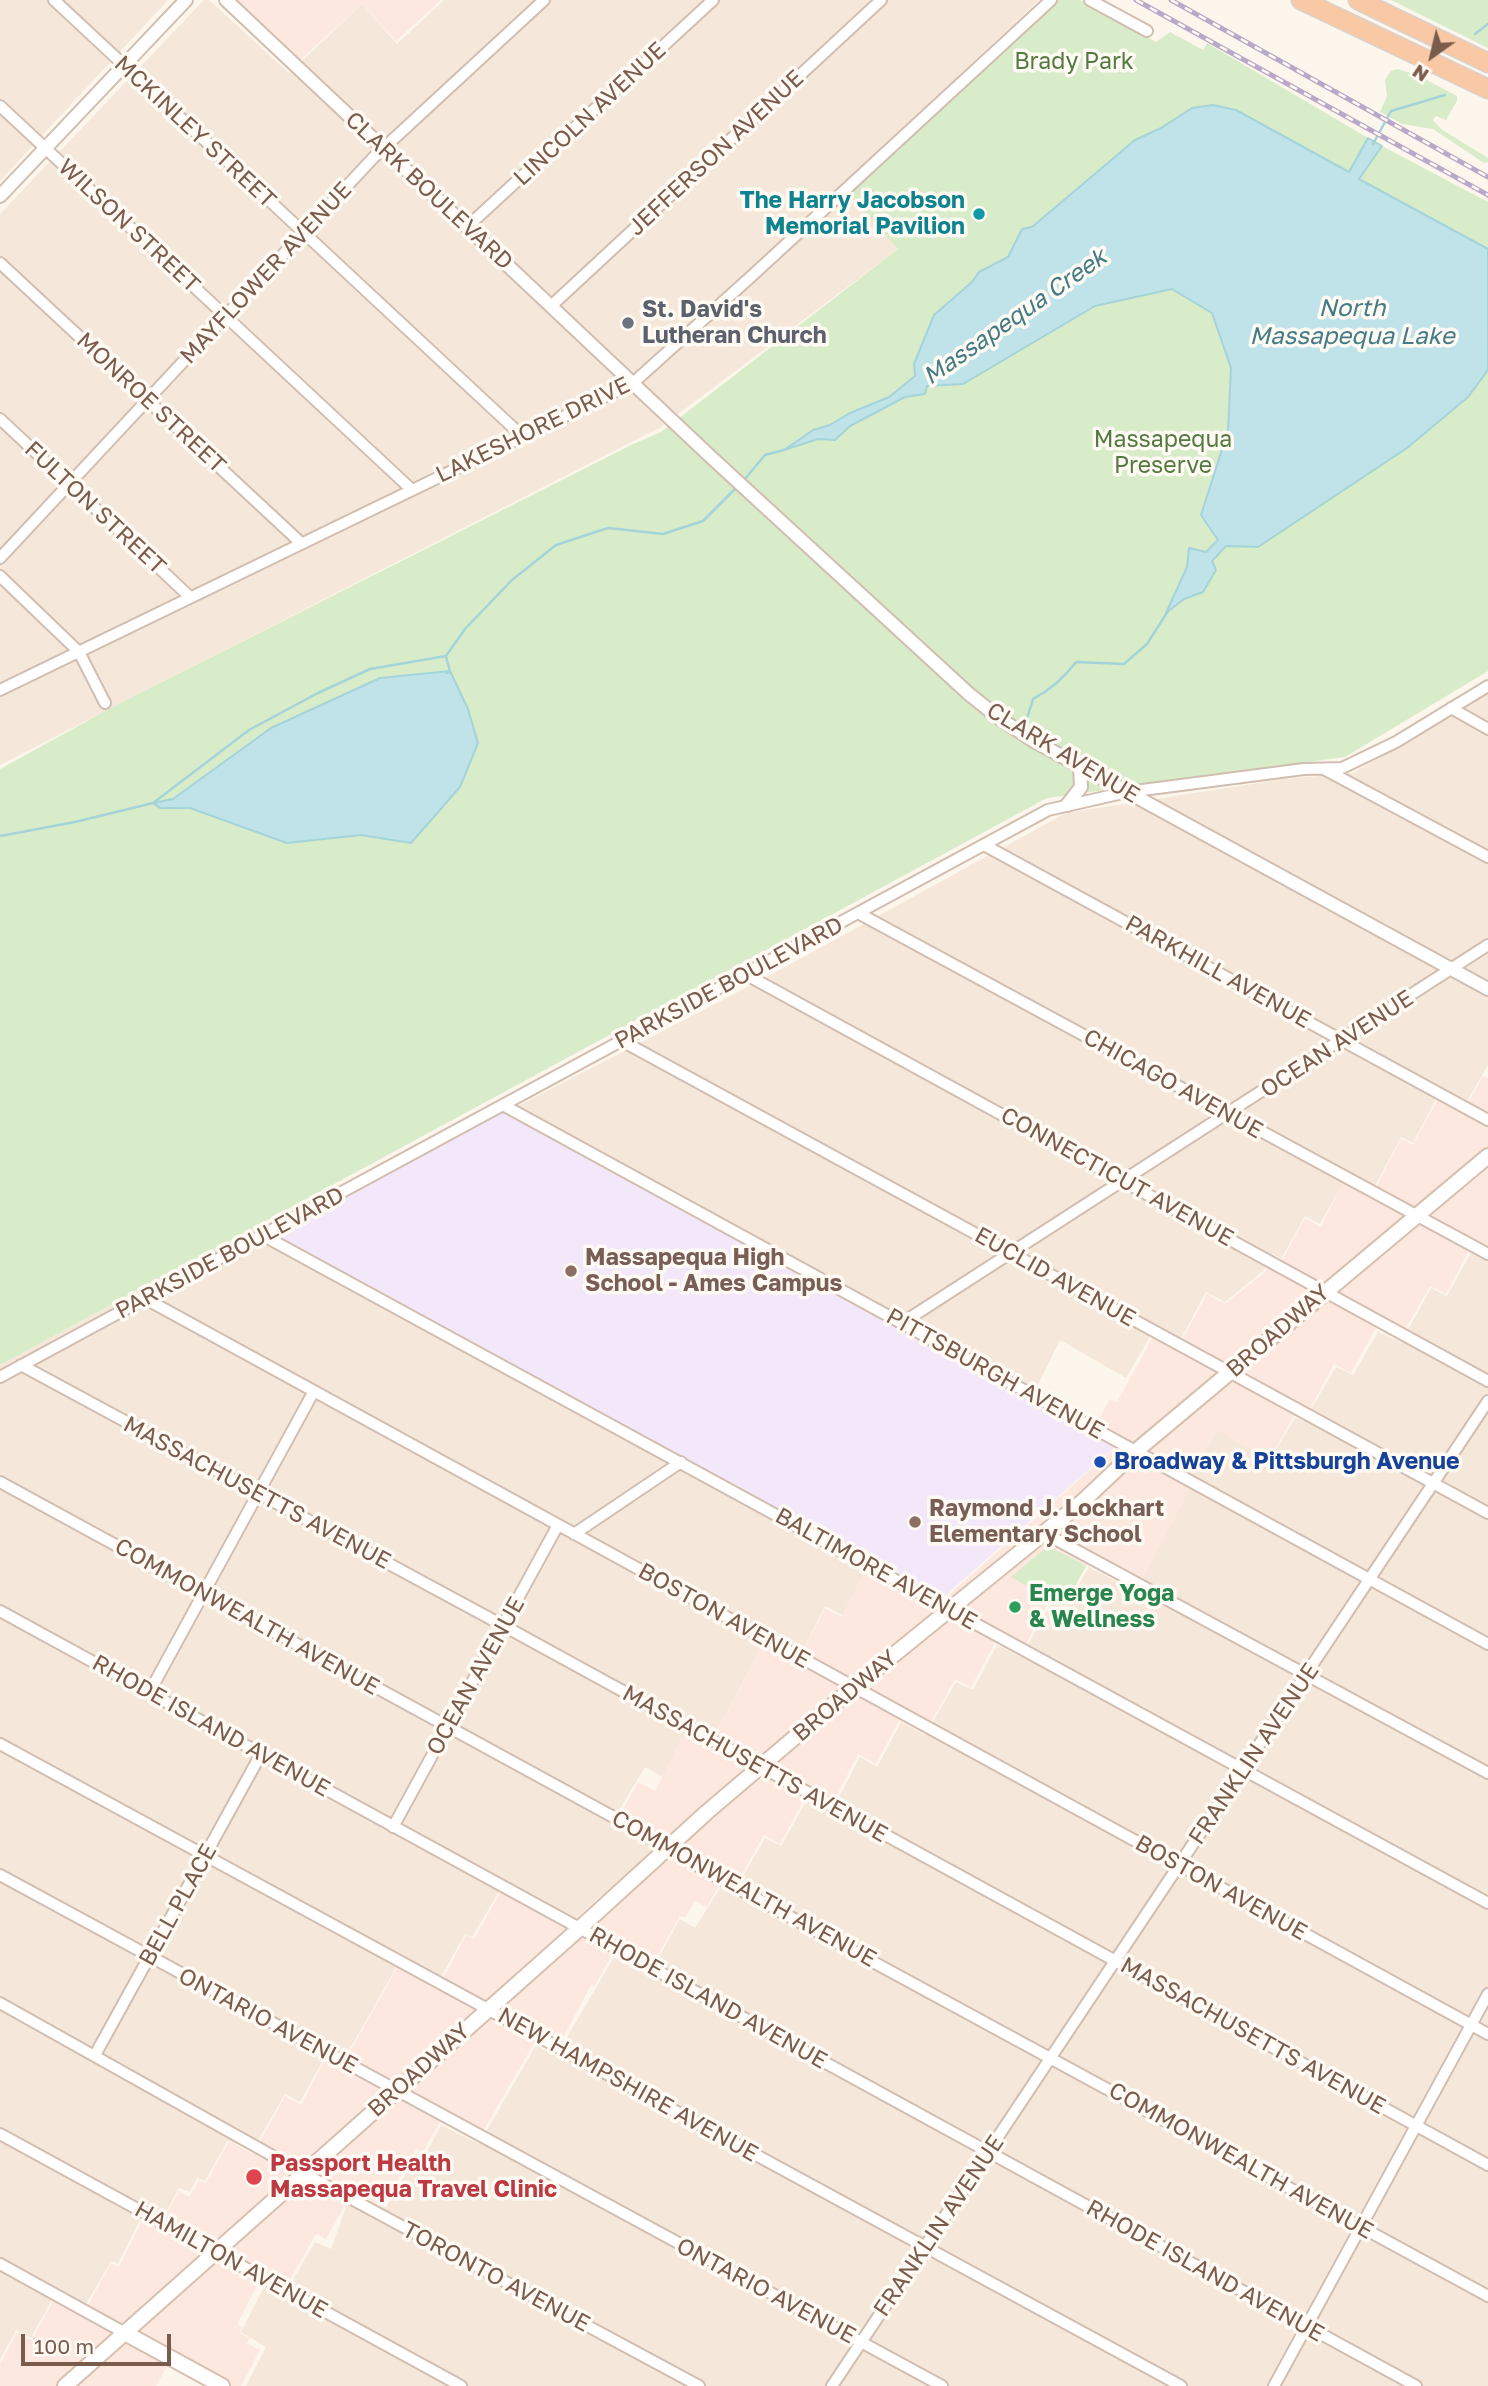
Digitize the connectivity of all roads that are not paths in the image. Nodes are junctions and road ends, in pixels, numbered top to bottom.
1 (54, 0) edge
2 (186, 0) edge
3 (226, 0) edge
4 (544, 0) edge
5 (713, 0) edge
6 (881, 0) edge
7 (1051, 0) edge
8 (1090, 0) edge
9 (1301, 0) edge
10 (1358, 0) edge
11 (1147, 31) dead end
12 (1488, 63) edge
13 (123, 64) junction
14 (1488, 89) edge
15 (0, 106) edge
16 (45, 148) junction
17 (384, 149) junction
18 (0, 196) edge
19 (467, 227) junction
20 (303, 232) junction
21 (0, 262) edge
22 (551, 306) junction
23 (225, 316) junction
24 (633, 383) junction
25 (147, 400) junction
26 (0, 419) edge
27 (521, 435) junction
28 (69, 483) junction
29 (411, 489) junction
30 (301, 543) junction
31 (0, 558) edge
32 (0, 576) edge
33 (190, 597) junction
34 (79, 652) junction
35 (1488, 686) edge
36 (0, 690) edge
37 (105, 704) dead end
38 (1451, 708) junction
39 (1488, 729) edge
40 (1080, 766) junction
41 (1321, 767) junction
42 (1127, 792) junction
43 (1067, 805) junction
44 (984, 845) junction
45 (1488, 857) edge
46 (858, 913) junction
47 (1488, 945) edge
48 (1452, 969) junction
49 (745, 974) junction
50 (1488, 989) edge
51 (1341, 1040) junction
52 (622, 1041) junction
53 (503, 1105) junction
54 (1229, 1114) junction
55 (1488, 1120) edge
56 (1488, 1156) edge
57 (1122, 1181) junction
58 (1418, 1215) junction
59 (264, 1236) junction
60 (1011, 1253) junction
61 (1488, 1254) edge
62 (1325, 1290) junction
63 (145, 1298) junction
64 (902, 1323) junction
65 (21, 1365) junction
66 (1230, 1373) junction
67 (0, 1377) edge
68 (1488, 1381) edge
69 (314, 1391) junction
70 (1488, 1401) edge
71 (1136, 1451) junction
72 (681, 1462) junction
73 (0, 1482) edge
74 (1433, 1483) junction
75 (257, 1494) junction
76 (1488, 1513) edge
77 (558, 1525) junction
78 (1044, 1533) junction
79 (574, 1534) junction
80 (1370, 1579) junction
81 (203, 1593) junction
82 (950, 1609) junction
83 (0, 1611) edge
84 (504, 1626) junction
85 (1488, 1644) edge
86 (1307, 1673) junction
87 (854, 1686) junction
88 (149, 1693) junction
89 (449, 1727) junction
90 (0, 1744) edge
91 (261, 1754) junction
92 (759, 1767) junction
93 (1243, 1769) junction
94 (1488, 1773) edge
95 (393, 1827) junction
96 (667, 1848) junction
97 (206, 1855) junction
98 (1179, 1865) junction
99 (0, 1875) edge
100 (1488, 1903) edge
101 (580, 1928) junction
102 (150, 1956) junction
103 (1116, 1961) junction
104 (1488, 1994) edge
105 (0, 2003) edge
106 (488, 2009) junction
107 (1471, 2025) junction
108 (1488, 2034) edge
109 (95, 2055) junction
110 (1052, 2057) junction
111 (397, 2091) junction
112 (1416, 2125) junction
113 (0, 2134) edge
114 (988, 2152) junction
115 (1488, 2165) edge
116 (305, 2174) junction
117 (1361, 2227) junction
118 (925, 2246) junction
119 (215, 2251) junction
120 (0, 2264) edge
121 (1488, 2296) edge
122 (1307, 2326) junction
123 (125, 2333) junction
124 (861, 2343) junction
125 (65, 2386) edge
126 (222, 2386) edge
127 (461, 2386) edge
128 (699, 2386) edge
129 (832, 2386) edge
130 (942, 2386) edge
131 (1181, 2386) edge
132 (1274, 2386) edge
133 (1416, 2386) edge

1 - 13 street, MCKINLEY STREET
2 - 13 street
3 - 17 street, CLARK BOULEVARD
4 - 17 street, MAYFLOWER AVENUE
5 - 19 street, LINCOLN AVENUE
6 - 22 street, JEFFERSON AVENUE
7 - 24 street, LAKESHORE DRIVE
8 - 11 street
9 - 14 highway
10 - 12 highway
13 - 16 street
13 - 20 street, MCKINLEY STREET
15 - 16 street, WILSON STREET
16 - 18 street
16 - 23 street, WILSON STREET
17 - 19 street, CLARK BOULEVARD
17 - 20 street, MAYFLOWER AVENUE
19 - 22 street, CLARK BOULEVARD
20 - 23 street, MAYFLOWER AVENUE
20 - 27 street, MCKINLEY STREET
21 - 25 street, MONROE STREET
22 - 24 street, CLARK BOULEVARD
23 - 25 street, MAYFLOWER AVENUE
23 - 29 street, WILSON STREET
24 - 27 street, LAKESHORE DRIVE
24 - 40 street, CLARK AVENUE
25 - 28 street, MAYFLOWER AVENUE
25 - 30 street, MONROE STREET
26 - 28 street, FULTON STREET
27 - 29 street, LAKESHORE DRIVE
28 - 31 street, MAYFLOWER AVENUE
28 - 33 street, FULTON STREET
29 - 30 street, LAKESHORE DRIVE
30 - 33 street, LAKESHORE DRIVE
32 - 34 street
33 - 34 street, LAKESHORE DRIVE
34 - 36 street, LAKESHORE DRIVE
34 - 37 street
35 - 38 street, PARKSIDE BOULEVARD
38 - 39 street
38 - 41 street, PARKSIDE BOULEVARD
40 - 42 street, CLARK AVENUE
40 - 43 street
41 - 42 street, PARKSIDE BOULEVARD
41 - 45 street
42 - 43 street, PARKSIDE BOULEVARD
42 - 48 street, CLARK AVENUE
43 - 44 street, PARKSIDE BOULEVARD
44 - 46 street, PARKSIDE BOULEVARD
44 - 51 street, PARKHILL AVENUE
46 - 49 street, PARKSIDE BOULEVARD
46 - 54 street, CHICAGO AVENUE
47 - 48 street, OCEAN AVENUE
48 - 50 street, CLARK AVENUE
48 - 51 street, OCEAN AVENUE
49 - 52 street, PARKSIDE BOULEVARD
49 - 57 street, CONNECTICUT AVENUE
51 - 54 street, OCEAN AVENUE
51 - 55 street, PARKHILL AVENUE
52 - 53 street, PARKSIDE BOULEVARD
52 - 60 street, EUCLID AVENUE
53 - 59 street, PARKSIDE BOULEVARD
53 - 64 street, PITTSBURGH AVENUE
54 - 57 street, OCEAN AVENUE
54 - 58 street, CHICAGO AVENUE
56 - 58 main road, BROADWAY
57 - 60 street, OCEAN AVENUE
57 - 62 street, CONNECTICUT AVENUE
58 - 61 street, CHICAGO AVENUE
58 - 62 main road, BROADWAY
59 - 63 street, PARKSIDE BOULEVARD
59 - 72 street, BALTIMORE AVENUE
60 - 64 street, OCEAN AVENUE
60 - 66 street, EUCLID AVENUE
62 - 66 main road, BROADWAY
62 - 68 street, CONNECTICUT AVENUE
63 - 65 street, PARKSIDE BOULEVARD
63 - 69 street, BOSTON AVENUE
64 - 71 street, PITTSBURGH AVENUE
65 - 67 street, PARKSIDE BOULEVARD
65 - 75 street, MASSACHUSETTS AVENUE
66 - 71 main road, BROADWAY
66 - 74 street, EUCLID AVENUE
69 - 75 street
69 - 77 street, BOSTON AVENUE
70 - 74 street, FRANKLIN AVENUE
71 - 78 main road, BROADWAY
71 - 80 street, PITTSBURGH AVENUE
72 - 79 street
72 - 82 street, BALTIMORE AVENUE
73 - 81 street, COMMONWEALTH AVENUE
74 - 76 street, EUCLID AVENUE
74 - 80 street, FRANKLIN AVENUE
75 - 81 street
75 - 84 street, MASSACHUSETTS AVENUE
77 - 79 street, BOSTON AVENUE
77 - 84 street, OCEAN AVENUE
78 - 82 main road, BROADWAY
78 - 86 street
79 - 87 street, BOSTON AVENUE
80 - 85 street, PITTSBURGH AVENUE
80 - 86 street, FRANKLIN AVENUE
81 - 88 street
81 - 89 street, COMMONWEALTH AVENUE
82 - 87 main road, BROADWAY
82 - 93 street, BALTIMORE AVENUE
83 - 88 street, RHODE ISLAND AVENUE
84 - 89 street, OCEAN AVENUE
84 - 92 street, MASSACHUSETTS AVENUE
86 - 93 street, FRANKLIN AVENUE
86 - 94 street
87 - 92 main road, BROADWAY
87 - 98 street, BOSTON AVENUE
88 - 91 street, RHODE ISLAND AVENUE
89 - 95 street, OCEAN AVENUE
89 - 96 street, COMMONWEALTH AVENUE
90 - 97 street, NEW HAMPSHIRE AVENUE
91 - 95 street, RHODE ISLAND AVENUE
91 - 97 street, BELL PLACE
92 - 96 main road, BROADWAY
92 - 103 street, MASSACHUSETTS AVENUE
93 - 98 street, FRANKLIN AVENUE
93 - 100 street, BALTIMORE AVENUE
95 - 101 street, RHODE ISLAND AVENUE
96 - 101 main road, BROADWAY
96 - 110 street, COMMONWEALTH AVENUE
97 - 102 street, BELL PLACE
97 - 106 street, NEW HAMPSHIRE AVENUE
98 - 103 street, FRANKLIN AVENUE
98 - 107 street, BOSTON AVENUE
99 - 102 street, ONTARIO AVENUE
101 - 106 main road, BROADWAY
101 - 114 street, RHODE ISLAND AVENUE
102 - 109 street, BELL PLACE
102 - 111 street, ONTARIO AVENUE
103 - 110 street, FRANKLIN AVENUE
103 - 112 street, MASSACHUSETTS AVENUE
104 - 107 street
105 - 109 street, TORONTO AVENUE
106 - 111 main road, BROADWAY
106 - 118 street, NEW HAMPSHIRE AVENUE
107 - 108 street, BOSTON AVENUE
107 - 112 street
109 - 116 street, TORONTO AVENUE
110 - 114 street, FRANKLIN AVENUE
110 - 117 street, COMMONWEALTH AVENUE
111 - 116 main road, BROADWAY
111 - 124 street, ONTARIO AVENUE
112 - 115 street, MASSACHUSETTS AVENUE
112 - 117 street
113 - 119 street, HAMILTON AVENUE
114 - 118 street, FRANKLIN AVENUE
114 - 122 street, RHODE ISLAND AVENUE
116 - 119 main road, BROADWAY
116 - 128 street, TORONTO AVENUE
117 - 121 street, COMMONWEALTH AVENUE
117 - 122 street
118 - 124 street, FRANKLIN AVENUE
118 - 131 street, NEW HAMPSHIRE AVENUE
119 - 123 main road, BROADWAY
119 - 127 street, HAMILTON AVENUE
120 - 123 street
122 - 132 street
122 - 133 street, RHODE ISLAND AVENUE
123 - 125 main road, BROADWAY
123 - 126 main road
124 - 129 street, FRANKLIN AVENUE
124 - 130 street, ONTARIO AVENUE

